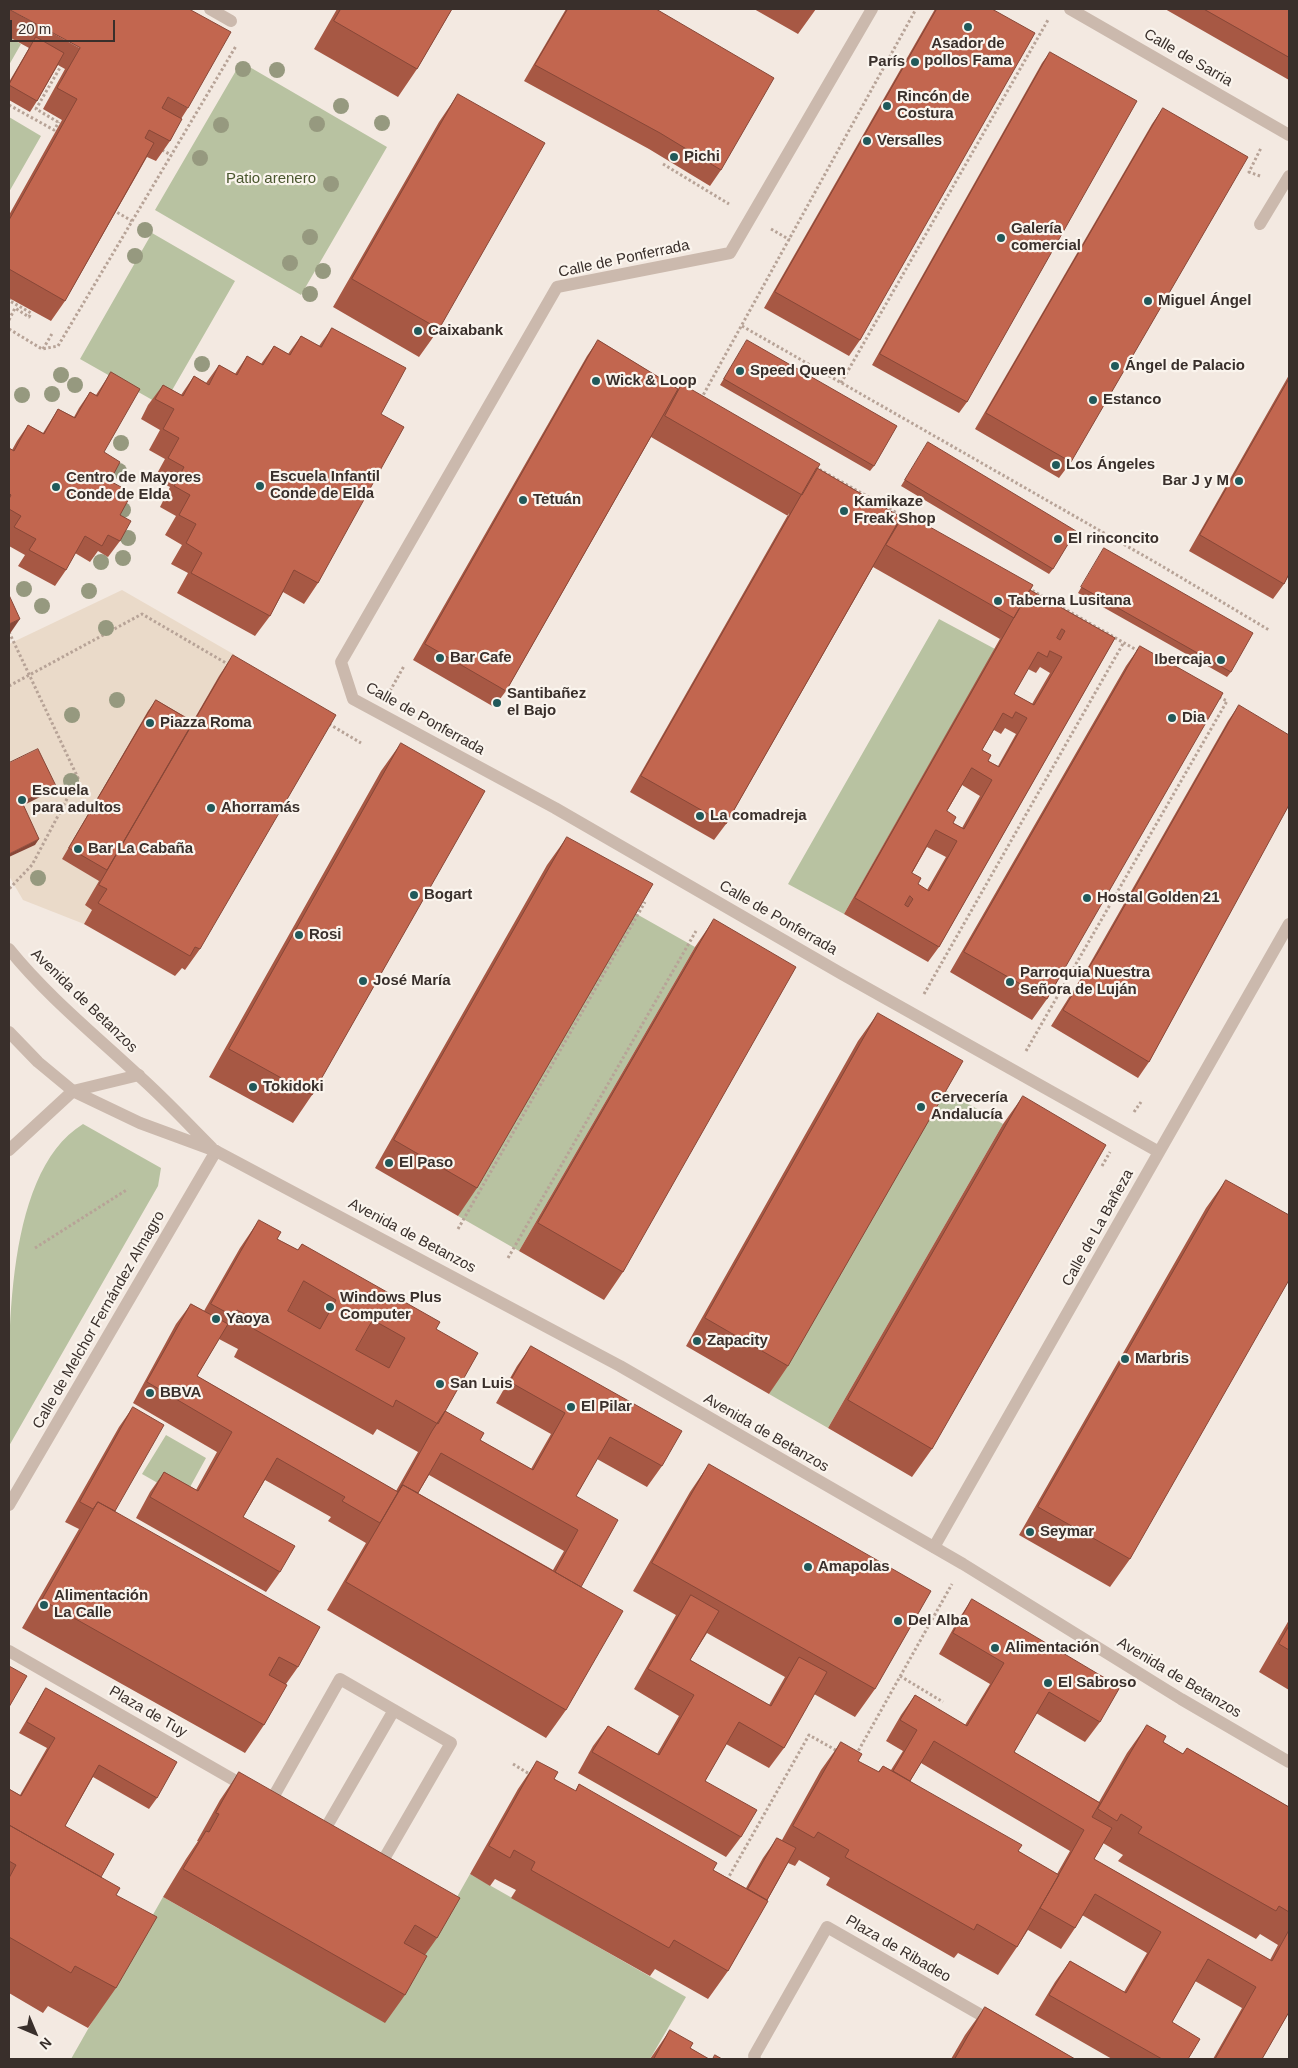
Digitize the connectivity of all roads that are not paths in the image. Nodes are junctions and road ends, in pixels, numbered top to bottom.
1 (210, 9) edge
2 (872, 9) edge
3 (1070, 9) edge
4 (231, 21) dead end
5 (1289, 135) edge
6 (1289, 176) edge
7 (1260, 224) dead end
8 (1289, 924) edge
9 (9, 949) edge
10 (9, 1032) edge
11 (139, 1075) junction
12 (73, 1091) junction
13 (9, 1150) edge
14 (216, 1151) junction
15 (1159, 1152) junction
16 (9, 1505) edge
17 (934, 1547) junction
18 (9, 1652) edge
19 (394, 1710) junction
20 (1289, 1762) edge
21 (271, 1801) junction
22 (324, 1831) junction
23 (1008, 2030) edge
24 (755, 2059) edge

1 - 4 street
2 - 15 street, Calle de Ponferrada
3 - 5 street, Calle de Sarria
6 - 7 street
8 - 15 street, Calle de La Bañeza
9 - 11 street, Avenida de Betanzos
10 - 12 street, Avenida de Betanzos
11 - 12 street, Avenida de Betanzos
11 - 14 street, Avenida de Betanzos
12 - 13 street
12 - 14 street, Avenida de Betanzos
14 - 16 street, Calle de Melchor Fernández Almagro
14 - 17 street, Avenida de Betanzos
15 - 17 street, Calle de La Bañeza
17 - 20 street, Avenida de Betanzos
18 - 21 street, Plaza de Tuy
19 - 21 street, Plaza de Tuy
19 - 22 street
19 - 22 street, Plaza de Tuy
21 - 22 street, Plaza de Tuy
23 - 24 street, Plaza de Ribadeo

